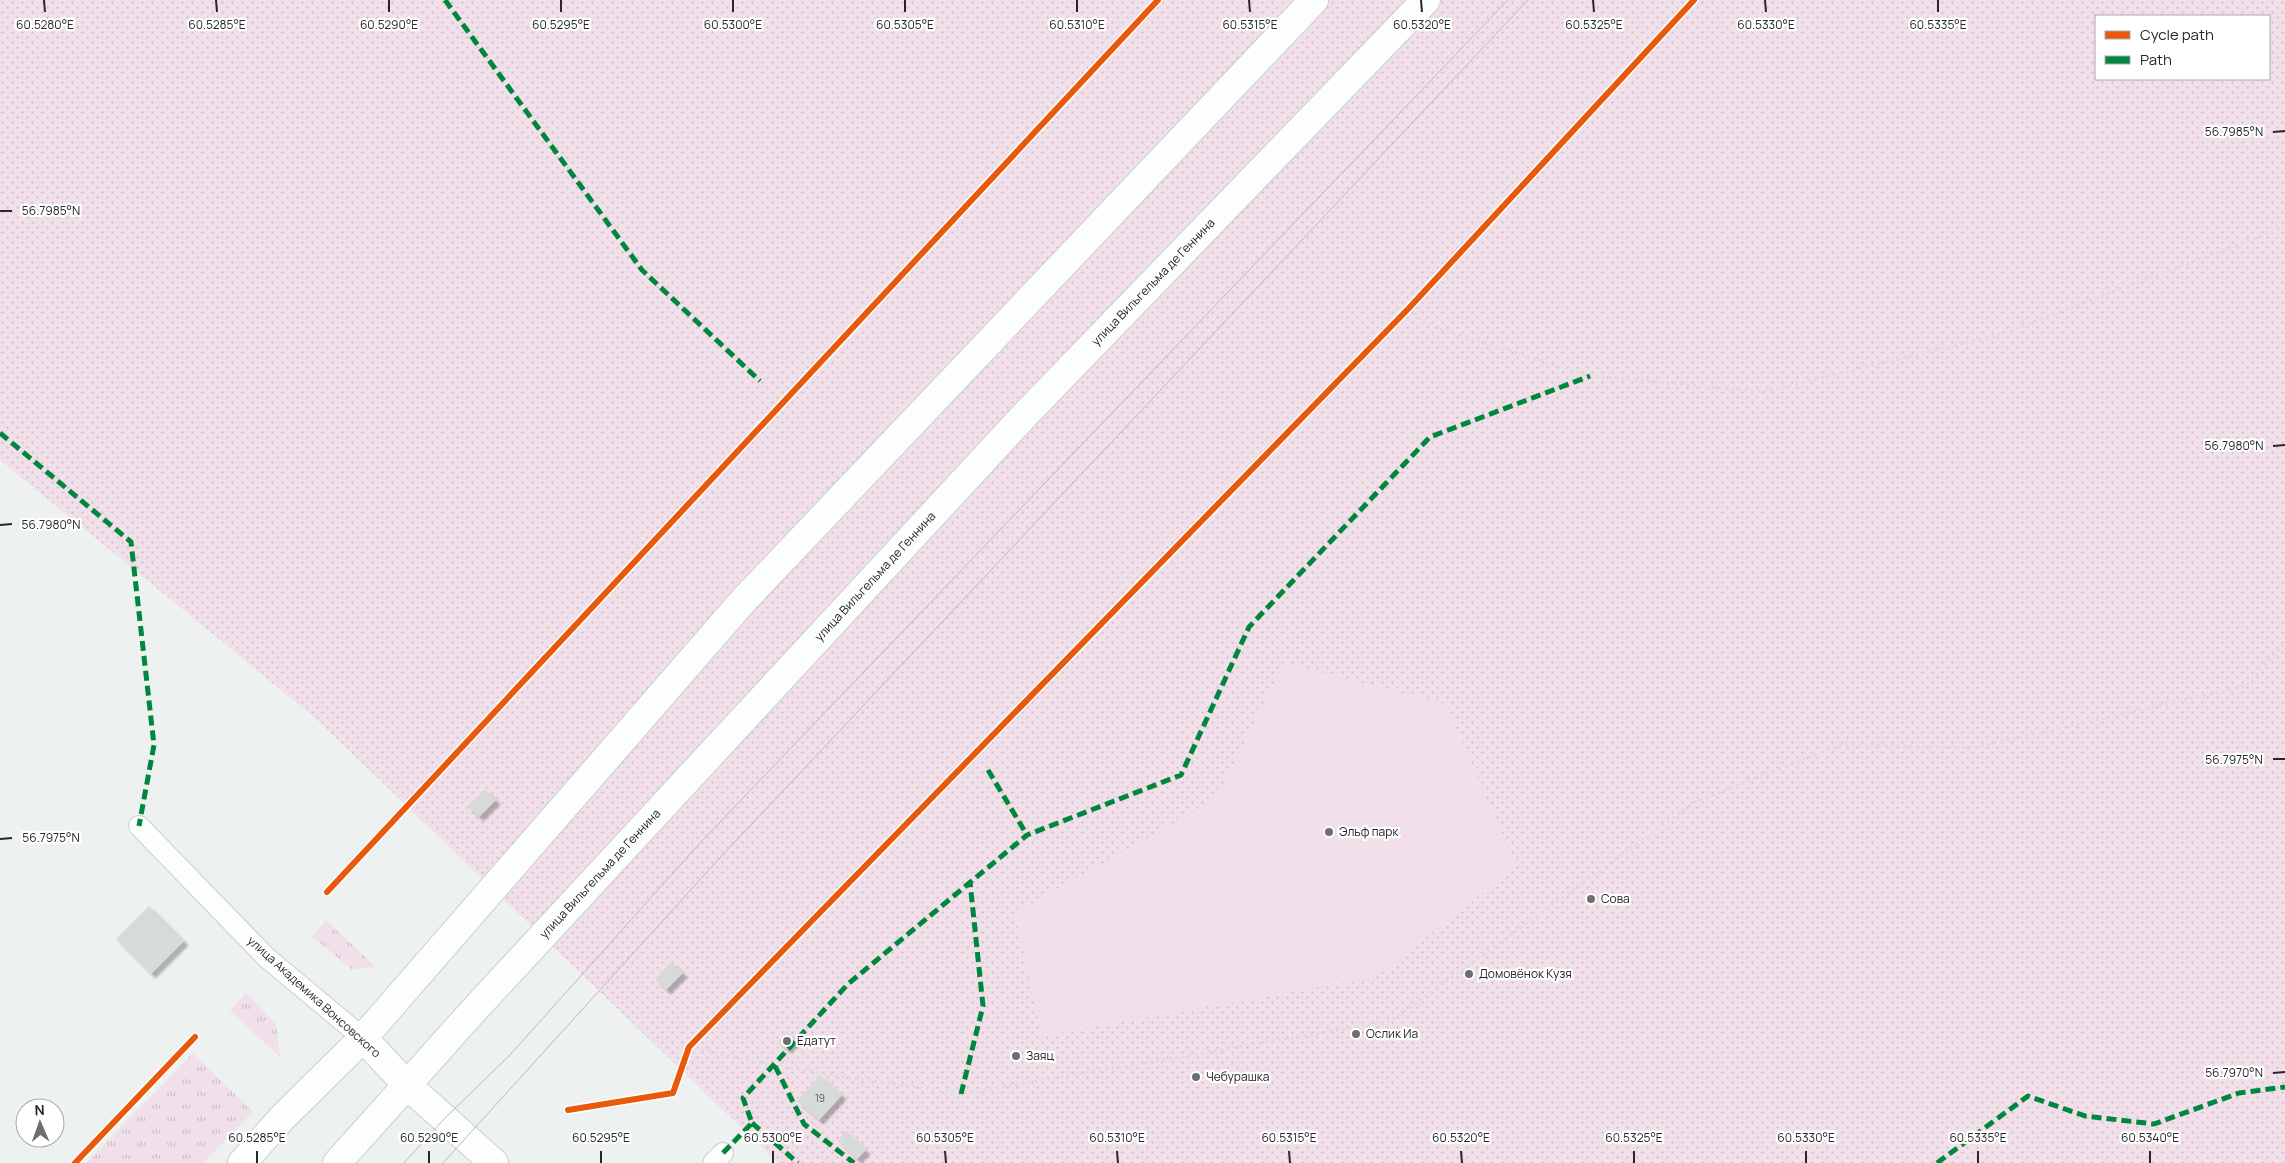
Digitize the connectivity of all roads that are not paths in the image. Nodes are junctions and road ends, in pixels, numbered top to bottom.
1 (1314, 0) edge
2 (1426, 0) edge
3 (139, 826) dead end
4 (362, 1038) junction
5 (407, 1085) junction
6 (242, 1163) edge
7 (337, 1163) edge
8 (494, 1163) edge

1 - 4 main road
2 - 5 main road, улица Вильгельма де Геннина
3 - 4 lane, улица Академика Вонсовского
4 - 5 main road, улица Академика Вонсовского
4 - 6 main road
5 - 7 main road, улица Вильгельма де Геннина
5 - 8 main road, улица Академика Вонсовского

